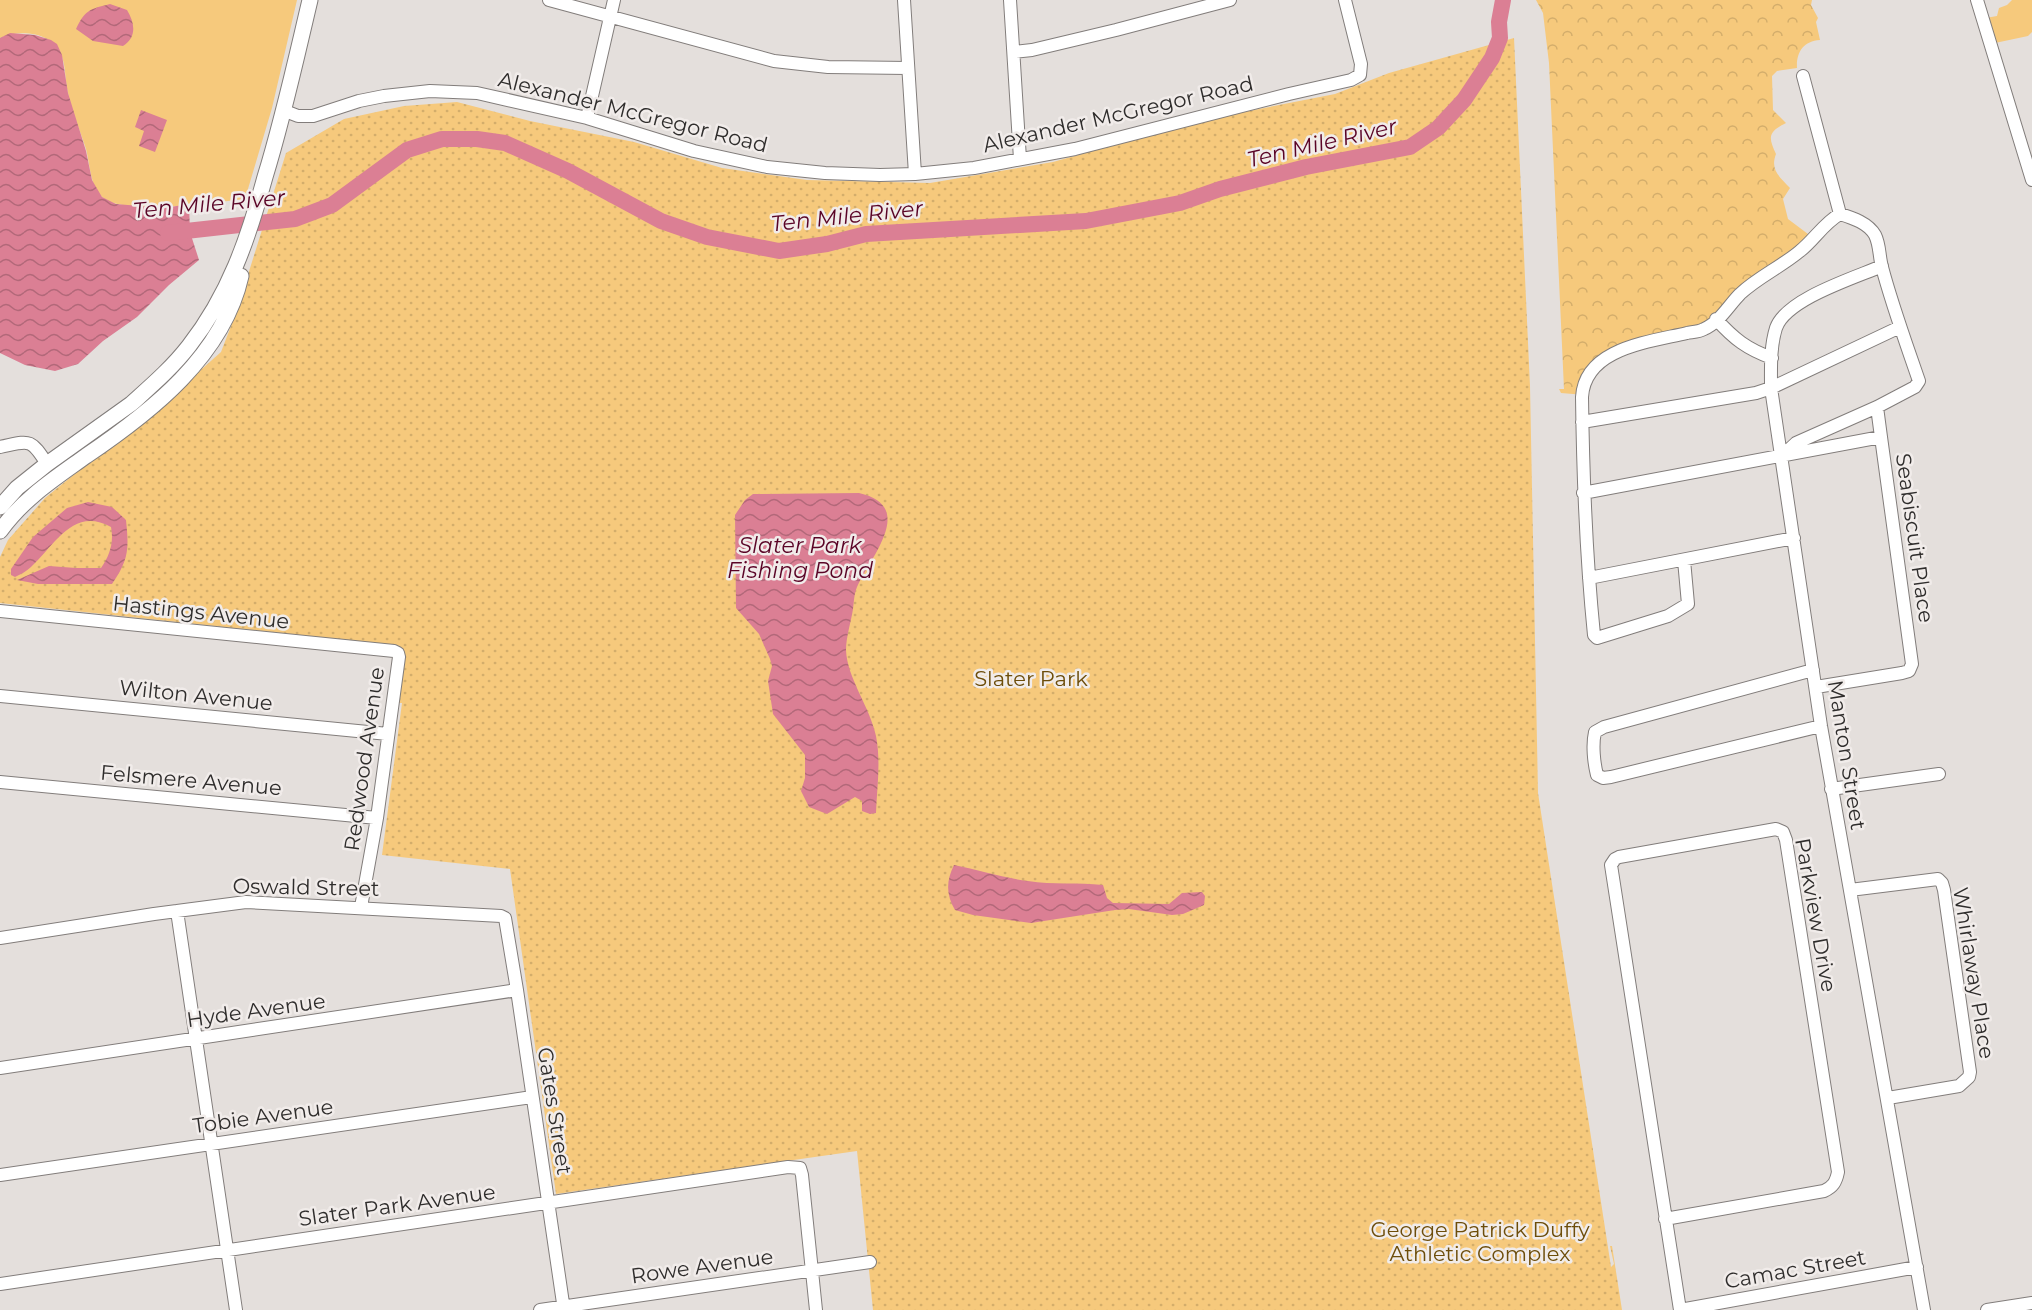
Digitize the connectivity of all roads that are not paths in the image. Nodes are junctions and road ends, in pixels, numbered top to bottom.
1 (310, 0) edge
2 (549, 0) edge
3 (614, 0) edge
4 (903, 0) edge
5 (1010, 0) edge
6 (1230, 0) edge
7 (1345, 0) edge
8 (1977, 0) edge
9 (611, 15) junction
10 (1014, 52) junction
11 (908, 68) junction
12 (1803, 76) dead end
13 (285, 111) junction
14 (587, 118) junction
15 (1020, 159) junction
16 (915, 174) junction
17 (2032, 180) edge
18 (1840, 214) junction
19 (247, 240) junction
20 (1882, 266) junction
21 (1716, 320) junction
22 (1900, 327) junction
23 (1772, 358) junction
24 (1771, 388) junction
25 (1877, 407) junction
26 (1582, 422) junction
27 (1881, 437) junction
28 (0, 447) edge
29 (1781, 457) junction
30 (47, 464) junction
31 (1583, 493) junction
32 (0, 507) edge
33 (0, 531) edge
34 (1794, 537) junction
35 (1684, 560) junction
36 (1589, 578) junction
37 (0, 611) edge
38 (398, 653) joint
39 (1813, 670) junction
40 (1816, 687) junction
41 (0, 696) edge
42 (1821, 726) junction
43 (388, 734) junction
44 (1939, 774) dead end
45 (0, 782) edge
46 (1831, 789) junction
47 (378, 818) junction
48 (1850, 890) junction
49 (361, 907) junction
50 (177, 911) junction
51 (505, 918) joint
52 (0, 938) edge
53 (517, 990) junction
54 (196, 1038) junction
55 (0, 1068) edge
56 (532, 1097) junction
57 (1888, 1098) junction
58 (212, 1143) junction
59 (0, 1175) edge
60 (549, 1203) junction
61 (1665, 1220) junction
62 (228, 1250) junction
63 (870, 1262) dead end
64 (1917, 1267) junction
65 (813, 1270) junction
66 (0, 1284) edge
67 (2032, 1303) edge
68 (564, 1308) edge
69 (236, 1310) edge
70 (540, 1310) edge
71 (816, 1310) edge
72 (1680, 1310) edge
73 (1924, 1310) edge
74 (1987, 1310) edge

1 - 13 main road
2 - 9 street
3 - 9 street
4 - 11 street
5 - 10 street
6 - 10 street
7 - 15 street, Alexander McGregor Road
8 - 17 street
9 - 11 street
9 - 14 street
10 - 15 street
11 - 16 street
12 - 18 street
13 - 14 street, Alexander McGregor Road
13 - 19 main road
14 - 16 street, Alexander McGregor Road
15 - 16 street, Alexander McGregor Road
18 - 20 street
18 - 21 street
19 - 30 main road
19 - 33 main road
20 - 22 street
20 - 23 street, Manton Street
21 - 23 street
21 - 26 street
22 - 24 street
22 - 25 street
23 - 24 street, Manton Street
24 - 26 street
24 - 29 street, Manton Street
25 - 27 street
25 - 29 street
26 - 31 street
27 - 29 street, Seabiscuit Place
27 - 40 street, Seabiscuit Place
28 - 30 street
29 - 31 street, Seabiscuit Place
29 - 34 street, Manton Street
30 - 32 main road
31 - 36 street
34 - 35 street
34 - 39 street, Manton Street
35 - 36 street
35 - 36 street
37 - 38 street, Hastings Avenue
38 - 43 street, Redwood Avenue
39 - 40 street, Manton Street
39 - 42 street
40 - 42 street, Manton Street
41 - 43 street, Wilton Avenue
42 - 46 street, Manton Street
43 - 47 street, Redwood Avenue
44 - 46 street
45 - 47 street, Felsmere Avenue
46 - 48 street, Manton Street
47 - 49 street, Redwood Avenue
48 - 57 street, Manton Street
48 - 57 street, Whirlaway Place
49 - 50 street, Oswald Street
49 - 51 street, Oswald Street
50 - 52 street, Oswald Street
50 - 54 street
51 - 53 street, Gates Street
53 - 54 street, Hyde Avenue
53 - 56 street, Gates Street
54 - 55 street, Hyde Avenue
54 - 58 street
56 - 58 street, Tobie Avenue
56 - 60 street, Gates Street
57 - 64 street, Manton Street
58 - 59 street, Tobie Avenue
58 - 62 street
60 - 62 street, Slater Park Avenue
60 - 65 street, Slater Park Avenue
60 - 68 street, Gates Street
61 - 61 street, Parkview Drive
61 - 72 street, Parkview Drive
62 - 66 street, Slater Park Avenue
62 - 69 street
63 - 65 street, Rowe Avenue
64 - 72 street, Camac Street
64 - 73 street, Manton Street
65 - 68 street, Rowe Avenue
65 - 71 street
67 - 74 street
68 - 70 street, Rowe Avenue

